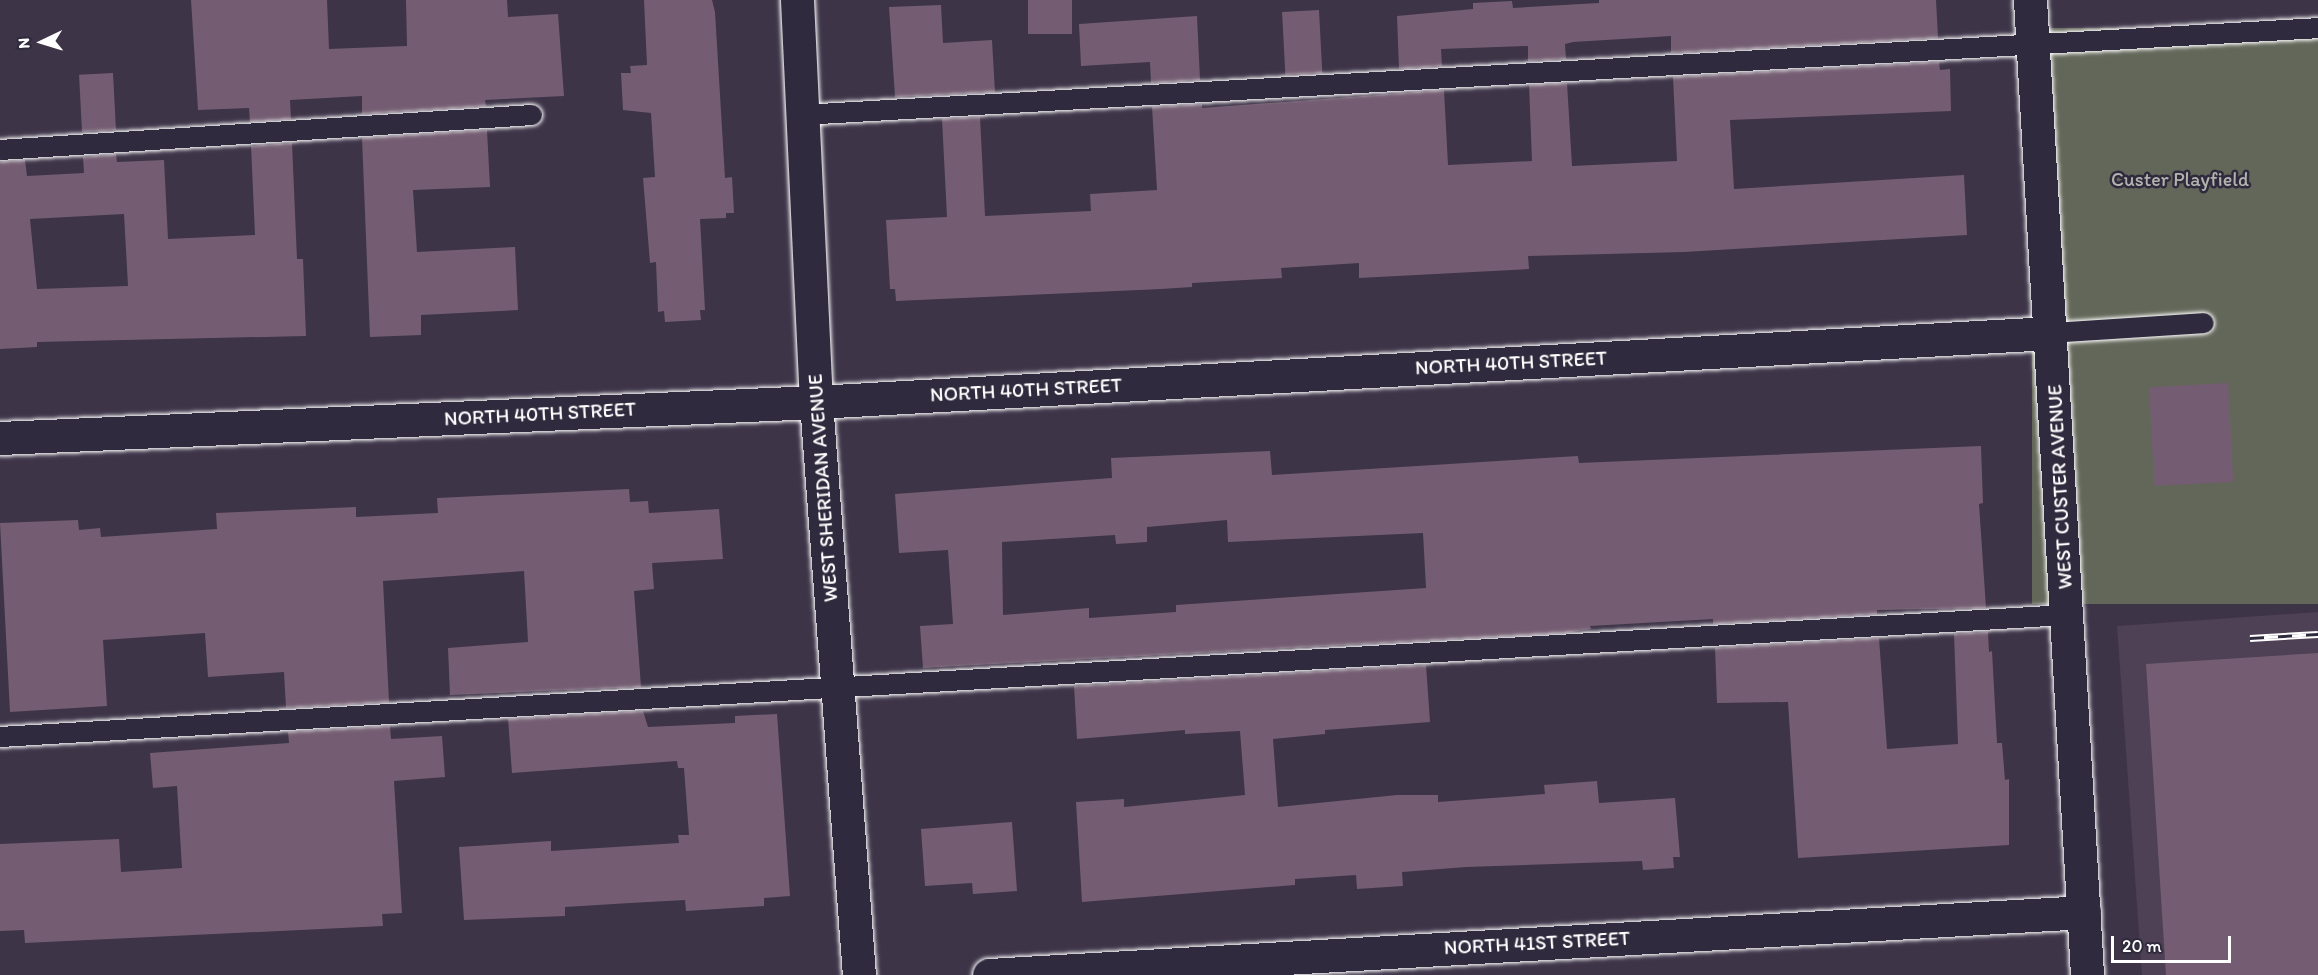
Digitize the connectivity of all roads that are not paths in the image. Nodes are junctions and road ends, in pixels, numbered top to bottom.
1 (797, 0) edge
2 (2030, 0) edge
3 (2318, 28) edge
4 (2032, 42) junction
5 (532, 115) dead end
6 (802, 115) junction
7 (0, 150) edge
8 (2204, 323) dead end
9 (2051, 333) junction
10 (816, 402) junction
11 (0, 438) edge
12 (2068, 615) junction
13 (838, 687) junction
14 (0, 737) edge
15 (2084, 912) junction
16 (859, 975) edge
17 (989, 975) edge
18 (2087, 975) edge

1 - 6 street, WEST SHERIDAN AVENUE
2 - 4 street, WEST CUSTER AVENUE
3 - 4 lane
4 - 6 lane
4 - 9 street, WEST CUSTER AVENUE
5 - 7 lane
6 - 10 street, WEST SHERIDAN AVENUE
8 - 9 lane
9 - 10 street, NORTH 40TH STREET
9 - 12 street, WEST CUSTER AVENUE
10 - 11 street, NORTH 40TH STREET
10 - 13 street, WEST SHERIDAN AVENUE
12 - 13 lane
12 - 15 street, WEST CUSTER AVENUE
13 - 14 lane
13 - 16 street, WEST SHERIDAN AVENUE
15 - 17 street, NORTH 41ST STREET
15 - 18 street, WEST CUSTER AVENUE

